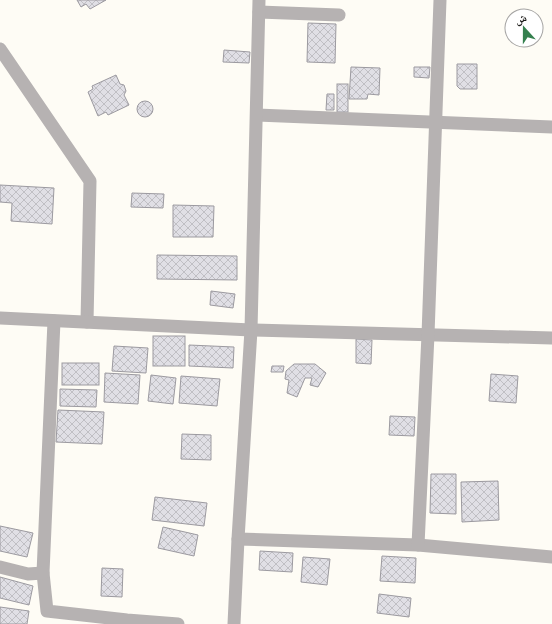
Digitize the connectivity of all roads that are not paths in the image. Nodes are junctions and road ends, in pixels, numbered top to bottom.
1 (440, 0) edge
2 (259, 6) edge
3 (339, 16) dead end
4 (0, 49) edge
5 (257, 116) junction
6 (435, 123) junction
7 (552, 127) edge
8 (0, 318) edge
9 (54, 321) junction
10 (87, 322) junction
11 (251, 330) junction
12 (428, 335) junction
13 (552, 338) edge
14 (238, 539) junction
15 (418, 546) junction
16 (552, 557) edge
17 (0, 567) edge
18 (43, 573) junction
19 (178, 624) edge
20 (234, 624) edge

1 - 6 street
2 - 3 street
2 - 5 street
4 - 10 street
5 - 6 street
5 - 11 street
6 - 7 street
6 - 12 street
8 - 9 street
9 - 10 street
9 - 18 street
10 - 11 street
11 - 12 street
11 - 14 street
12 - 13 street
12 - 15 street
14 - 15 street
14 - 20 street
15 - 16 street
17 - 18 street
18 - 19 street

